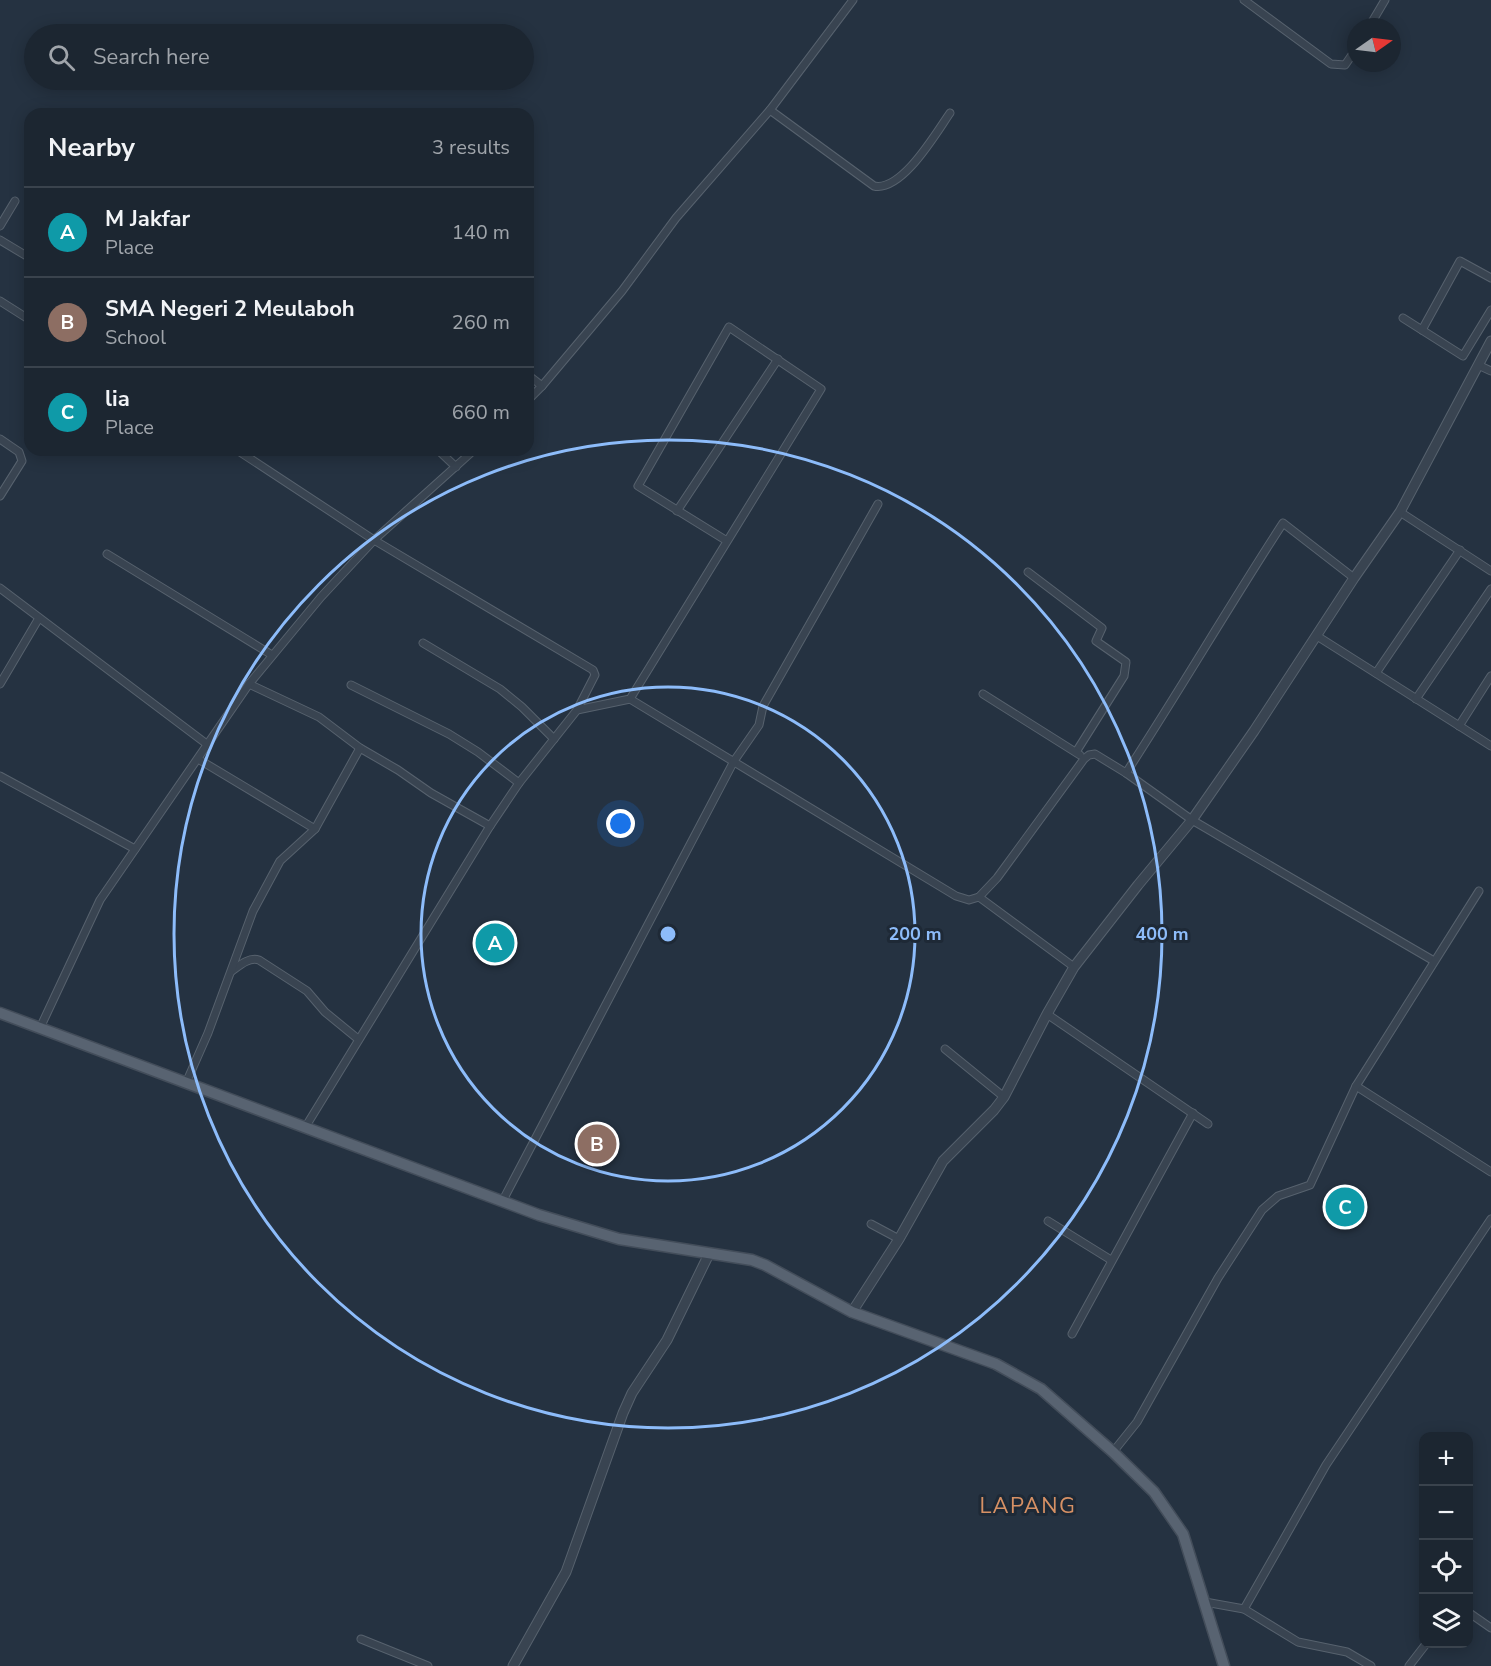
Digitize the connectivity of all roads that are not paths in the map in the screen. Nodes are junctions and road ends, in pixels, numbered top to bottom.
1 (854, 0) edge
2 (1244, 0) edge
3 (1385, 0) edge
4 (1374, 18) edge
5 (1347, 62) edge
6 (770, 110) junction
7 (950, 113) dead end
8 (15, 201) dead end
9 (0, 226) edge
10 (0, 240) edge
11 (24, 254) edge
12 (1491, 278) edge
13 (0, 301) edge
14 (1491, 310) edge
15 (24, 316) edge
16 (1403, 318) dead end
17 (1422, 330) junction
18 (1491, 341) edge
19 (778, 359) junction
20 (1478, 365) junction
21 (1491, 371) edge
22 (534, 380) edge
23 (542, 386) junction
24 (534, 394) edge
25 (0, 439) edge
26 (246, 456) edge
27 (444, 456) edge
28 (468, 456) edge
29 (456, 467) junction
30 (0, 496) edge
31 (878, 504) dead end
32 (677, 511) junction
33 (1400, 512) junction
34 (374, 540) junction
35 (727, 541) junction
36 (1460, 550) junction
37 (107, 554) dead end
38 (1491, 571) edge
39 (1028, 572) dead end
40 (1354, 578) junction
41 (0, 588) edge
42 (1491, 589) edge
43 (39, 618) junction
44 (1317, 636) junction
45 (423, 643) dead end
46 (272, 656) junction
47 (1376, 673) junction
48 (1491, 676) edge
49 (0, 684) edge
50 (249, 684) junction
51 (351, 685) dead end
52 (983, 694) dead end
53 (630, 699) junction
54 (1416, 699) junction
55 (577, 710) junction
56 (1459, 726) junction
57 (554, 739) junction
58 (208, 745) junction
59 (1491, 746) edge
60 (360, 748) junction
61 (1076, 752) junction
62 (198, 759) junction
63 (1084, 759) junction
64 (734, 761) junction
65 (1126, 773) junction
66 (0, 776) edge
67 (519, 783) junction
68 (1192, 820) junction
69 (490, 826) junction
70 (315, 829) junction
71 (135, 849) junction
72 (1479, 891) dead end
73 (979, 897) junction
74 (1434, 961) junction
75 (1074, 967) junction
76 (232, 970) junction
77 (0, 1013) edge
78 (1047, 1014) junction
79 (40, 1028) junction
80 (358, 1039) junction
81 (945, 1048) dead end
82 (186, 1083) junction
83 (1356, 1086) junction
84 (1004, 1097) junction
85 (1193, 1113) junction
86 (1208, 1124) dead end
87 (306, 1126) junction
88 (1491, 1172) edge
89 (502, 1200) junction
90 (1491, 1219) edge
91 (1048, 1221) dead end
92 (871, 1224) dead end
93 (899, 1239) junction
94 (709, 1254) junction
95 (1111, 1260) junction
96 (852, 1312) junction
97 (1072, 1334) dead end
98 (1113, 1452) junction
99 (1205, 1602) junction
100 (1244, 1609) junction
101 (1473, 1615) edge
102 (1491, 1628) edge
103 (361, 1638) dead end
104 (1423, 1648) edge
105 (428, 1666) edge
106 (513, 1666) edge
107 (1224, 1666) edge
108 (1371, 1666) edge
109 (1409, 1666) edge

1 - 6 street
2 - 5 street
3 - 4 street
6 - 7 street
6 - 23 street
8 - 9 street
10 - 11 street
12 - 17 street
13 - 15 street
14 - 17 street
16 - 17 street
18 - 20 street
19 - 32 street
19 - 32 street
19 - 35 street
20 - 21 street
20 - 33 street
22 - 23 street
23 - 24 street
25 - 30 street
26 - 34 street
27 - 29 street
28 - 29 street
29 - 34 street
31 - 64 street
32 - 35 street
33 - 36 street
33 - 40 street
34 - 46 street
34 - 55 street
35 - 53 street
36 - 38 street
36 - 47 street
37 - 46 street
39 - 61 street
40 - 44 street
40 - 65 street
41 - 43 street
42 - 54 street
43 - 49 street
43 - 58 street
44 - 47 street
44 - 68 street
45 - 57 street
46 - 50 street
47 - 54 street
48 - 56 street
50 - 58 street
50 - 60 street
51 - 67 street
52 - 61 street
53 - 55 street
53 - 64 street
54 - 56 street
55 - 57 street
56 - 59 street
57 - 67 street
58 - 62 street
60 - 69 street
60 - 70 street
61 - 63 street
62 - 70 street
62 - 71 street
63 - 65 street
63 - 73 street
64 - 73 street
64 - 89 street
65 - 68 street
66 - 71 street
67 - 69 street
68 - 74 street
68 - 75 street
69 - 80 street
70 - 76 street
71 - 79 street
72 - 74 street
73 - 75 street
74 - 83 street
75 - 78 street
76 - 80 street
76 - 82 street
77 - 79 main road
78 - 84 street
78 - 85 street
79 - 82 main road
80 - 87 street
81 - 84 street
82 - 87 main road
83 - 88 street
83 - 98 street
84 - 93 street
85 - 86 street
85 - 95 street
87 - 89 main road
89 - 94 main road
90 - 100 street
91 - 95 street
92 - 93 street
93 - 96 street
94 - 96 main road
94 - 106 street
95 - 97 street
96 - 98 main road
98 - 99 main road
99 - 100 street
99 - 107 main road
100 - 108 street
101 - 102 street
103 - 105 street
104 - 109 street

